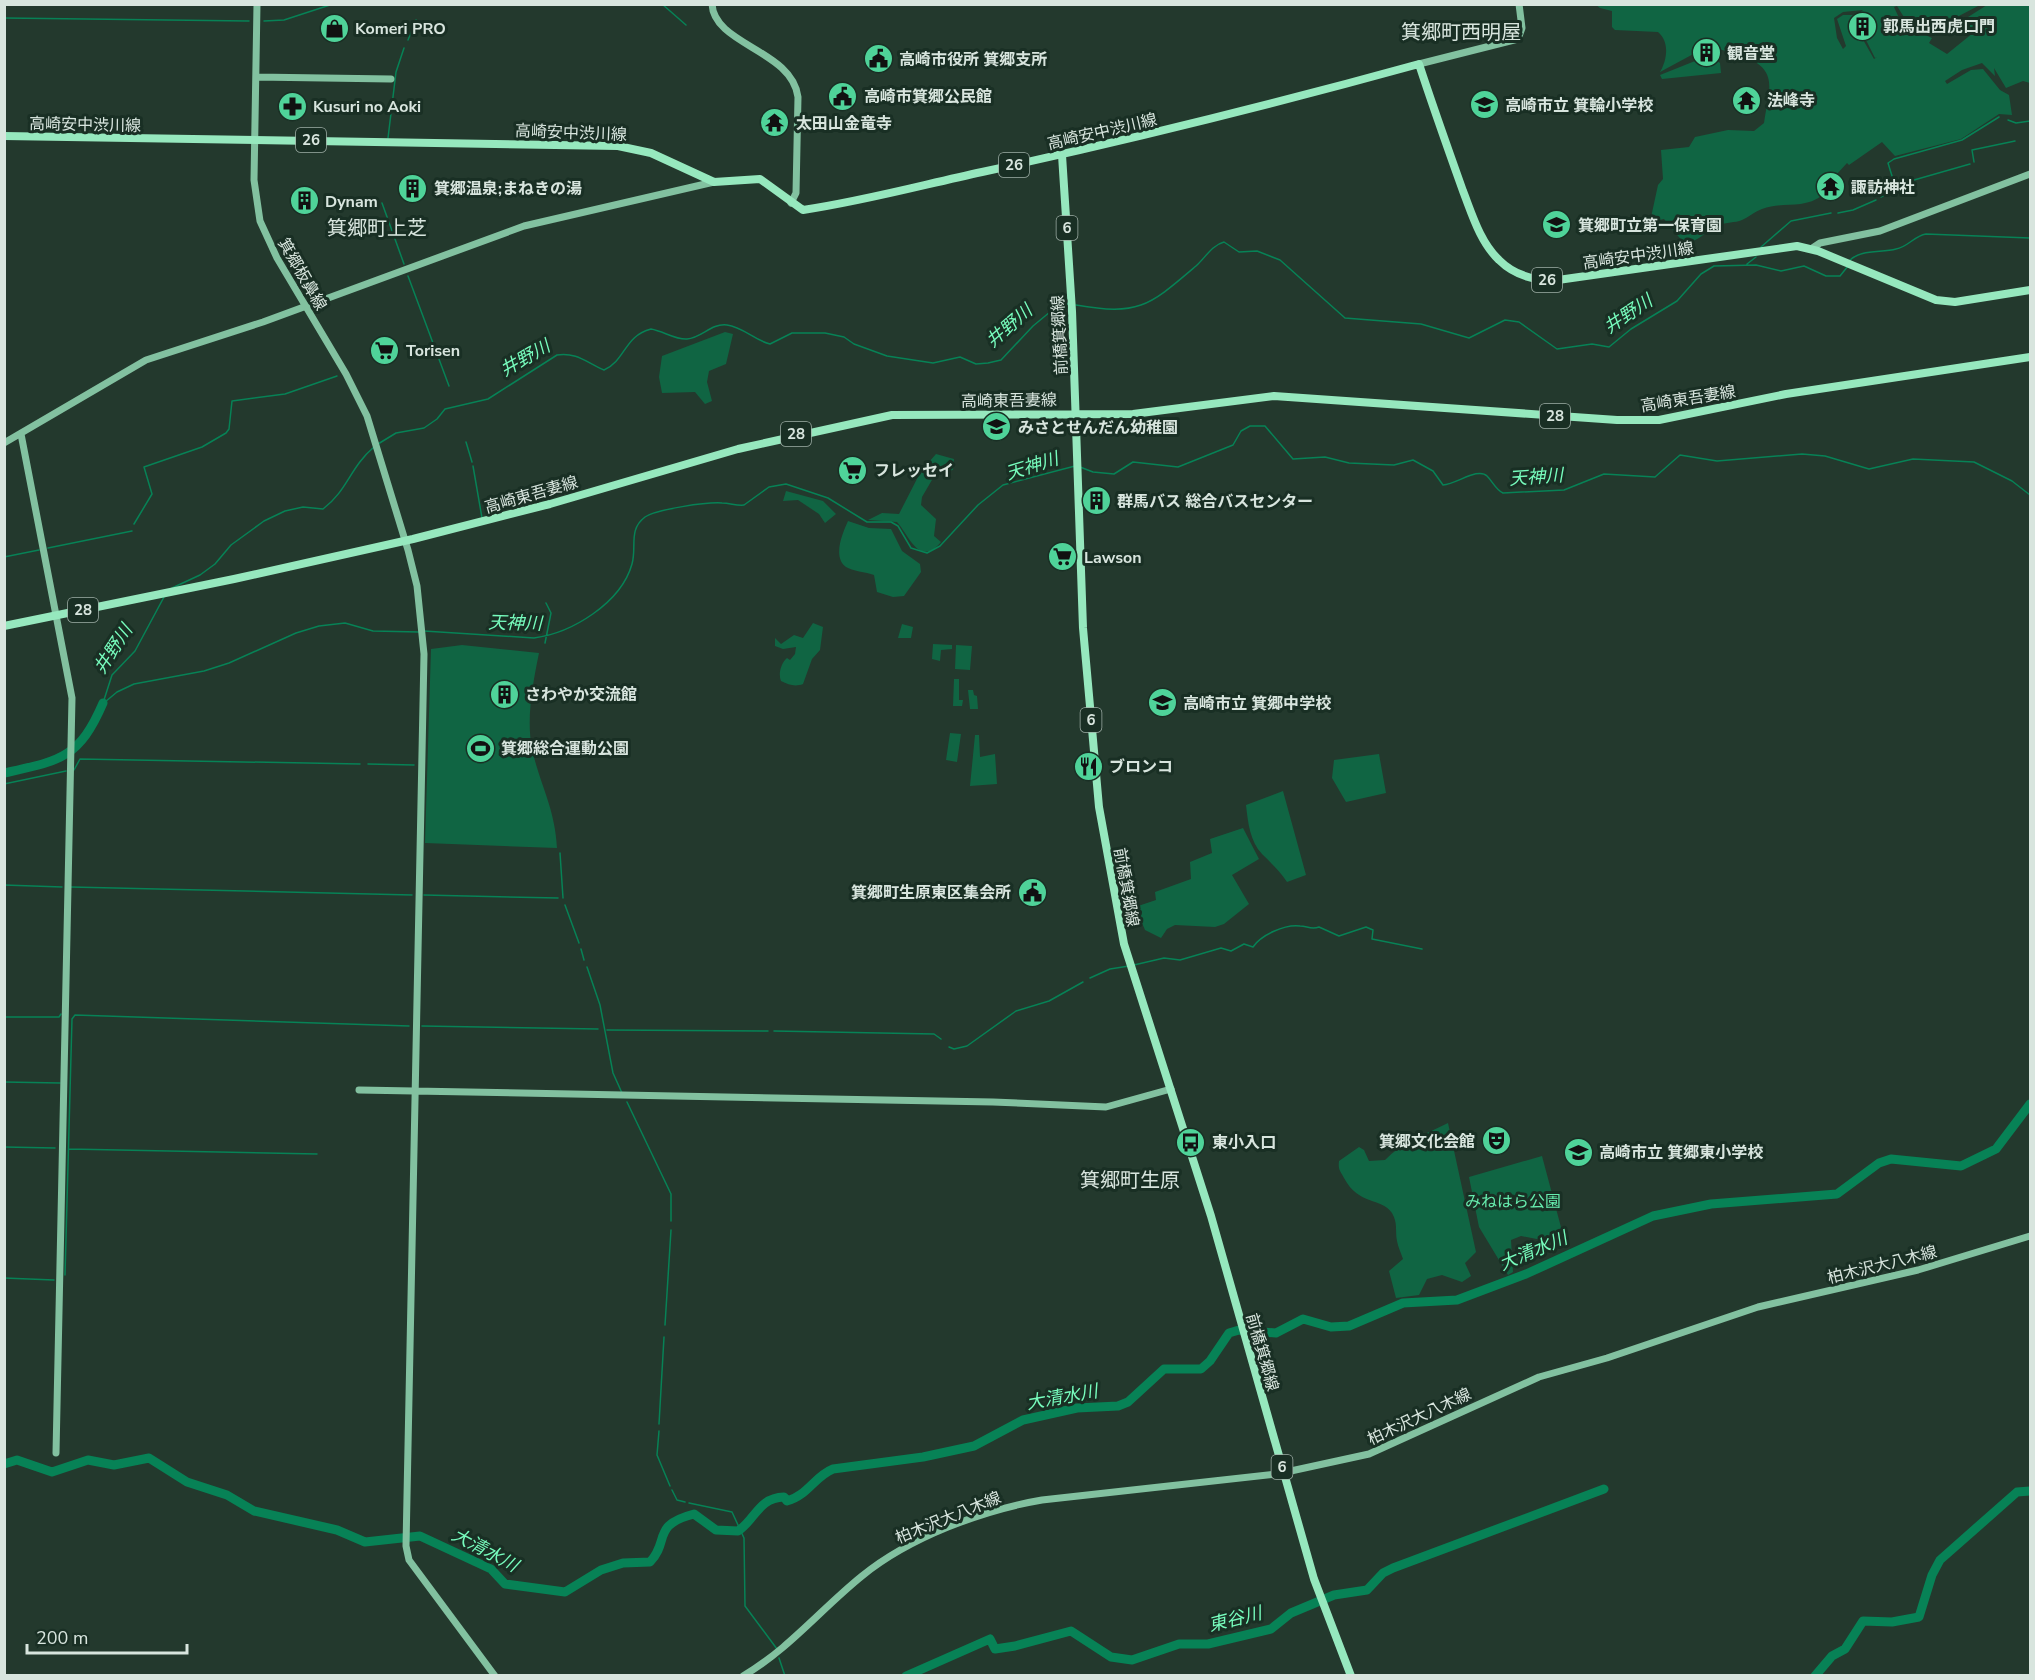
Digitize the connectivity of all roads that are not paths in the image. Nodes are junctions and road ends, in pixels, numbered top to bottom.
1 (257, 4) edge
2 (712, 4) edge
3 (1519, 4) edge
4 (1419, 64) junction
5 (256, 77) junction
6 (390, 79) dead end
7 (4, 136) edge
8 (255, 139) junction
9 (1062, 155) junction
10 (2031, 174) edge
11 (714, 182) junction
12 (791, 203) junction
13 (1811, 249) junction
14 (2031, 290) edge
15 (306, 306) junction
16 (2031, 357) edge
17 (1076, 413) junction
18 (21, 434) junction
19 (4, 443) edge
20 (405, 541) junction
21 (57, 615) junction
22 (4, 626) edge
23 (1171, 1089) junction
24 (359, 1090) dead end
25 (416, 1092) junction
26 (2031, 1236) edge
27 (56, 1453) dead end
28 (1283, 1473) junction
29 (495, 1676) edge
30 (742, 1676) edge
31 (1351, 1676) edge

1 - 5 street, 箕郷板鼻線
2 - 12 street
3 - 4 street
4 - 9 main road, 高崎安中渋川線 / 26
4 - 13 main road, 高崎安中渋川線 / 26
5 - 6 street
5 - 8 street, 箕郷板鼻線
7 - 8 main road, 高崎安中渋川線 / 26
8 - 11 main road, 高崎安中渋川線 / 26
8 - 15 street, 箕郷板鼻線
9 - 12 main road, 高崎安中渋川線 / 26
9 - 17 main road, 前橋箕郷線 / 6
10 - 13 street
11 - 12 main road, 高崎安中渋川線 / 26
11 - 15 street
13 - 14 main road, 高崎安中渋川線 / 26
15 - 18 street
15 - 20 street, 箕郷板鼻線
16 - 17 main road, 高崎東吾妻線 / 28
17 - 20 main road, 高崎東吾妻線 / 28
17 - 23 main road, 前橋箕郷線 / 6
18 - 19 street
18 - 21 street
20 - 21 main road, 高崎東吾妻線 / 28
20 - 25 street, 箕郷板鼻線
21 - 22 main road, 高崎東吾妻線 / 28
21 - 27 street
23 - 25 street
23 - 28 main road, 前橋箕郷線 / 6
24 - 25 street
25 - 29 street, 箕郷板鼻線
26 - 28 street, 柏木沢大八木線
28 - 30 street, 柏木沢大八木線
28 - 31 main road, 前橋箕郷線 / 6

